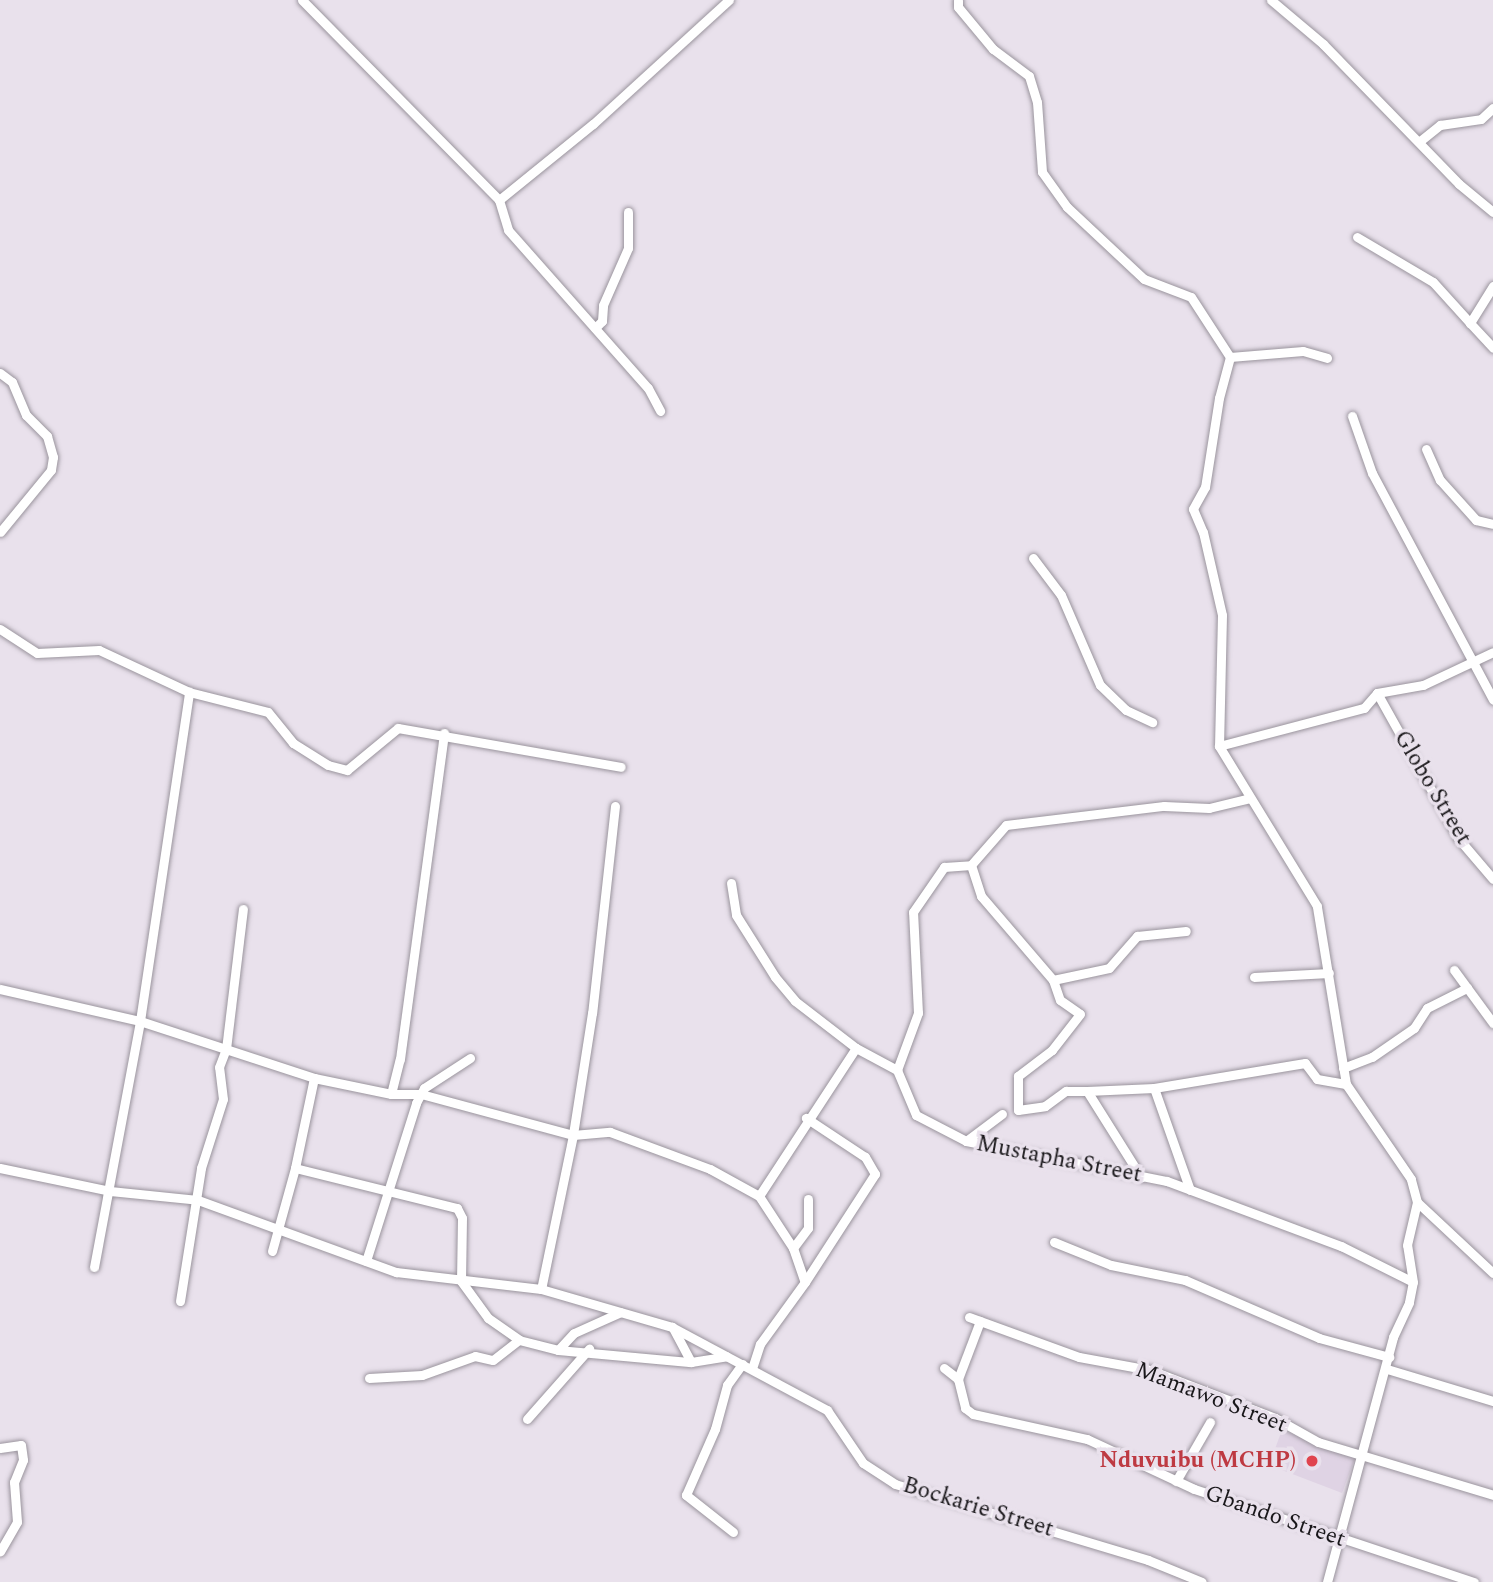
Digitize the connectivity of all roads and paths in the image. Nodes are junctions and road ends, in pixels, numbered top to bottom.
1 (302, 0) edge
2 (729, 0) edge
3 (948, 0) edge
4 (1271, 0) edge
5 (958, 4) edge
6 (1493, 108) edge
7 (1420, 141) junction
8 (499, 200) junction
9 (628, 212) dead end
10 (1493, 212) edge
11 (1357, 237) dead end
12 (1493, 286) edge
13 (1470, 323) junction
14 (595, 328) junction
15 (1493, 348) edge
16 (1230, 357) junction
17 (1327, 358) dead end
18 (0, 373) edge
19 (660, 411) dead end
20 (1352, 416) dead end
21 (1426, 449) dead end
22 (1493, 524) edge
23 (0, 532) edge
24 (1032, 558) dead end
25 (0, 629) edge
26 (1493, 652) edge
27 (1469, 657) junction
28 (189, 692) junction
29 (1377, 693) junction
30 (1493, 700) edge
31 (1152, 722) dead end
32 (444, 733) junction
33 (1219, 746) junction
34 (621, 767) dead end
35 (1250, 797) junction
36 (615, 806) dead end
37 (971, 865) junction
38 (1493, 879) edge
39 (731, 883) dead end
40 (243, 909) dead end
41 (1186, 931) dead end
42 (1454, 970) dead end
43 (1329, 973) junction
44 (1254, 977) dead end
45 (1053, 980) junction
46 (1467, 988) junction
47 (0, 989) edge
48 (140, 1021) junction
49 (1493, 1023) edge
50 (856, 1048) junction
51 (226, 1049) junction
52 (470, 1059) dead end
53 (1343, 1068) junction
54 (897, 1070) junction
55 (314, 1078) junction
56 (1346, 1084) junction
57 (1154, 1088) junction
58 (1087, 1091) junction
59 (391, 1094) junction
60 (421, 1094) junction
61 (1002, 1114) dead end
62 (806, 1118) junction
63 (573, 1135) junction
64 (966, 1141) junction
65 (0, 1168) edge
66 (295, 1168) junction
67 (1141, 1177) junction
68 (1190, 1190) junction
69 (110, 1191) junction
70 (388, 1192) junction
71 (759, 1196) junction
72 (808, 1199) dead end
73 (198, 1200) junction
74 (1417, 1202) junction
75 (280, 1229) junction
76 (1054, 1242) dead end
77 (793, 1248) junction
78 (272, 1251) dead end
79 (366, 1261) junction
80 (94, 1267) dead end
81 (1493, 1273) edge
82 (461, 1281) junction
83 (805, 1282) junction
84 (1413, 1282) junction
85 (541, 1289) junction
86 (180, 1301) dead end
87 (621, 1312) junction
88 (969, 1317) dead end
89 (980, 1321) junction
90 (672, 1327) junction
91 (519, 1340) junction
92 (589, 1349) junction
93 (558, 1350) junction
94 (727, 1356) junction
95 (1389, 1357) junction
96 (691, 1362) junction
97 (742, 1364) junction
98 (944, 1368) dead end
99 (752, 1369) junction
100 (1387, 1369) junction
101 (369, 1378) dead end
102 (958, 1379) junction
103 (1493, 1401) edge
104 (527, 1419) dead end
105 (1210, 1422) dead end
106 (0, 1448) edge
107 (1361, 1455) junction
108 (1176, 1480) junction
109 (1493, 1495) edge
110 (733, 1532) dead end
111 (1338, 1540) junction
112 (0, 1552) edge
113 (1202, 1582) edge
114 (1327, 1582) edge
115 (1474, 1582) edge

1 - 8 street
2 - 8 street
3 - 5 street
4 - 7 street
5 - 16 street
6 - 7 street
7 - 10 street
8 - 14 street
9 - 14 street
11 - 13 street
12 - 13 street
13 - 15 street
14 - 19 street
16 - 17 street
16 - 33 street
18 - 23 street
20 - 27 street
21 - 22 street
24 - 31 street
25 - 28 street
26 - 27 street
27 - 29 street
27 - 30 street
28 - 32 street
28 - 48 street
29 - 33 street
29 - 38 street, Globo Street
32 - 34 street
32 - 59 street
33 - 35 street
35 - 37 street
35 - 43 street
36 - 63 street
37 - 45 street
37 - 54 street
39 - 50 street
40 - 51 street
41 - 45 street
42 - 46 street
43 - 44 street
43 - 53 street
45 - 58 street
46 - 49 street
46 - 53 street
47 - 48 street
48 - 51 street
48 - 69 street
50 - 54 street
50 - 62 street
51 - 55 street
51 - 73 street
52 - 60 street
53 - 56 street
54 - 64 street, Mustapha Street
55 - 59 street
55 - 66 street
56 - 57 street
56 - 74 street
57 - 58 street
57 - 68 street
58 - 67 street
59 - 60 street
60 - 63 street
60 - 70 street
61 - 64 street
62 - 71 street
62 - 83 street
63 - 71 street
63 - 85 street
64 - 67 street, Mustapha Street
65 - 69 street, Bockarie Street
66 - 70 street
66 - 75 street
67 - 68 street, Mustapha Street
68 - 84 street, Mustapha Street
69 - 73 street, Bockarie Street
69 - 80 street
70 - 79 street
70 - 82 street
71 - 77 street
72 - 77 street
73 - 75 street, Bockarie Street
73 - 86 street
74 - 81 street
74 - 84 street
75 - 78 street
75 - 79 street, Bockarie Street
76 - 95 street
77 - 83 street
79 - 82 street, Bockarie Street
82 - 85 street, Bockarie Street
82 - 91 street
83 - 99 street
84 - 95 street
85 - 87 street, Bockarie Street
87 - 90 street, Bockarie Street
87 - 93 street
88 - 89 street, Mamawo Street
89 - 102 street
89 - 107 street, Mamawo Street
90 - 94 street, Bockarie Street
90 - 96 street
91 - 93 street
91 - 101 street
92 - 93 street
92 - 96 street
92 - 104 street
94 - 96 street
94 - 97 street, Bockarie Street
95 - 100 street
97 - 99 street, Bockarie Street
97 - 110 street
98 - 102 street
99 - 113 street, Bockarie Street
100 - 103 street
100 - 107 street
102 - 108 street, Gbando Street
105 - 108 street
106 - 112 street
107 - 109 street, Mamawo Street
107 - 111 street
108 - 111 street, Gbando Street
111 - 114 street
111 - 115 street, Gbando Street

